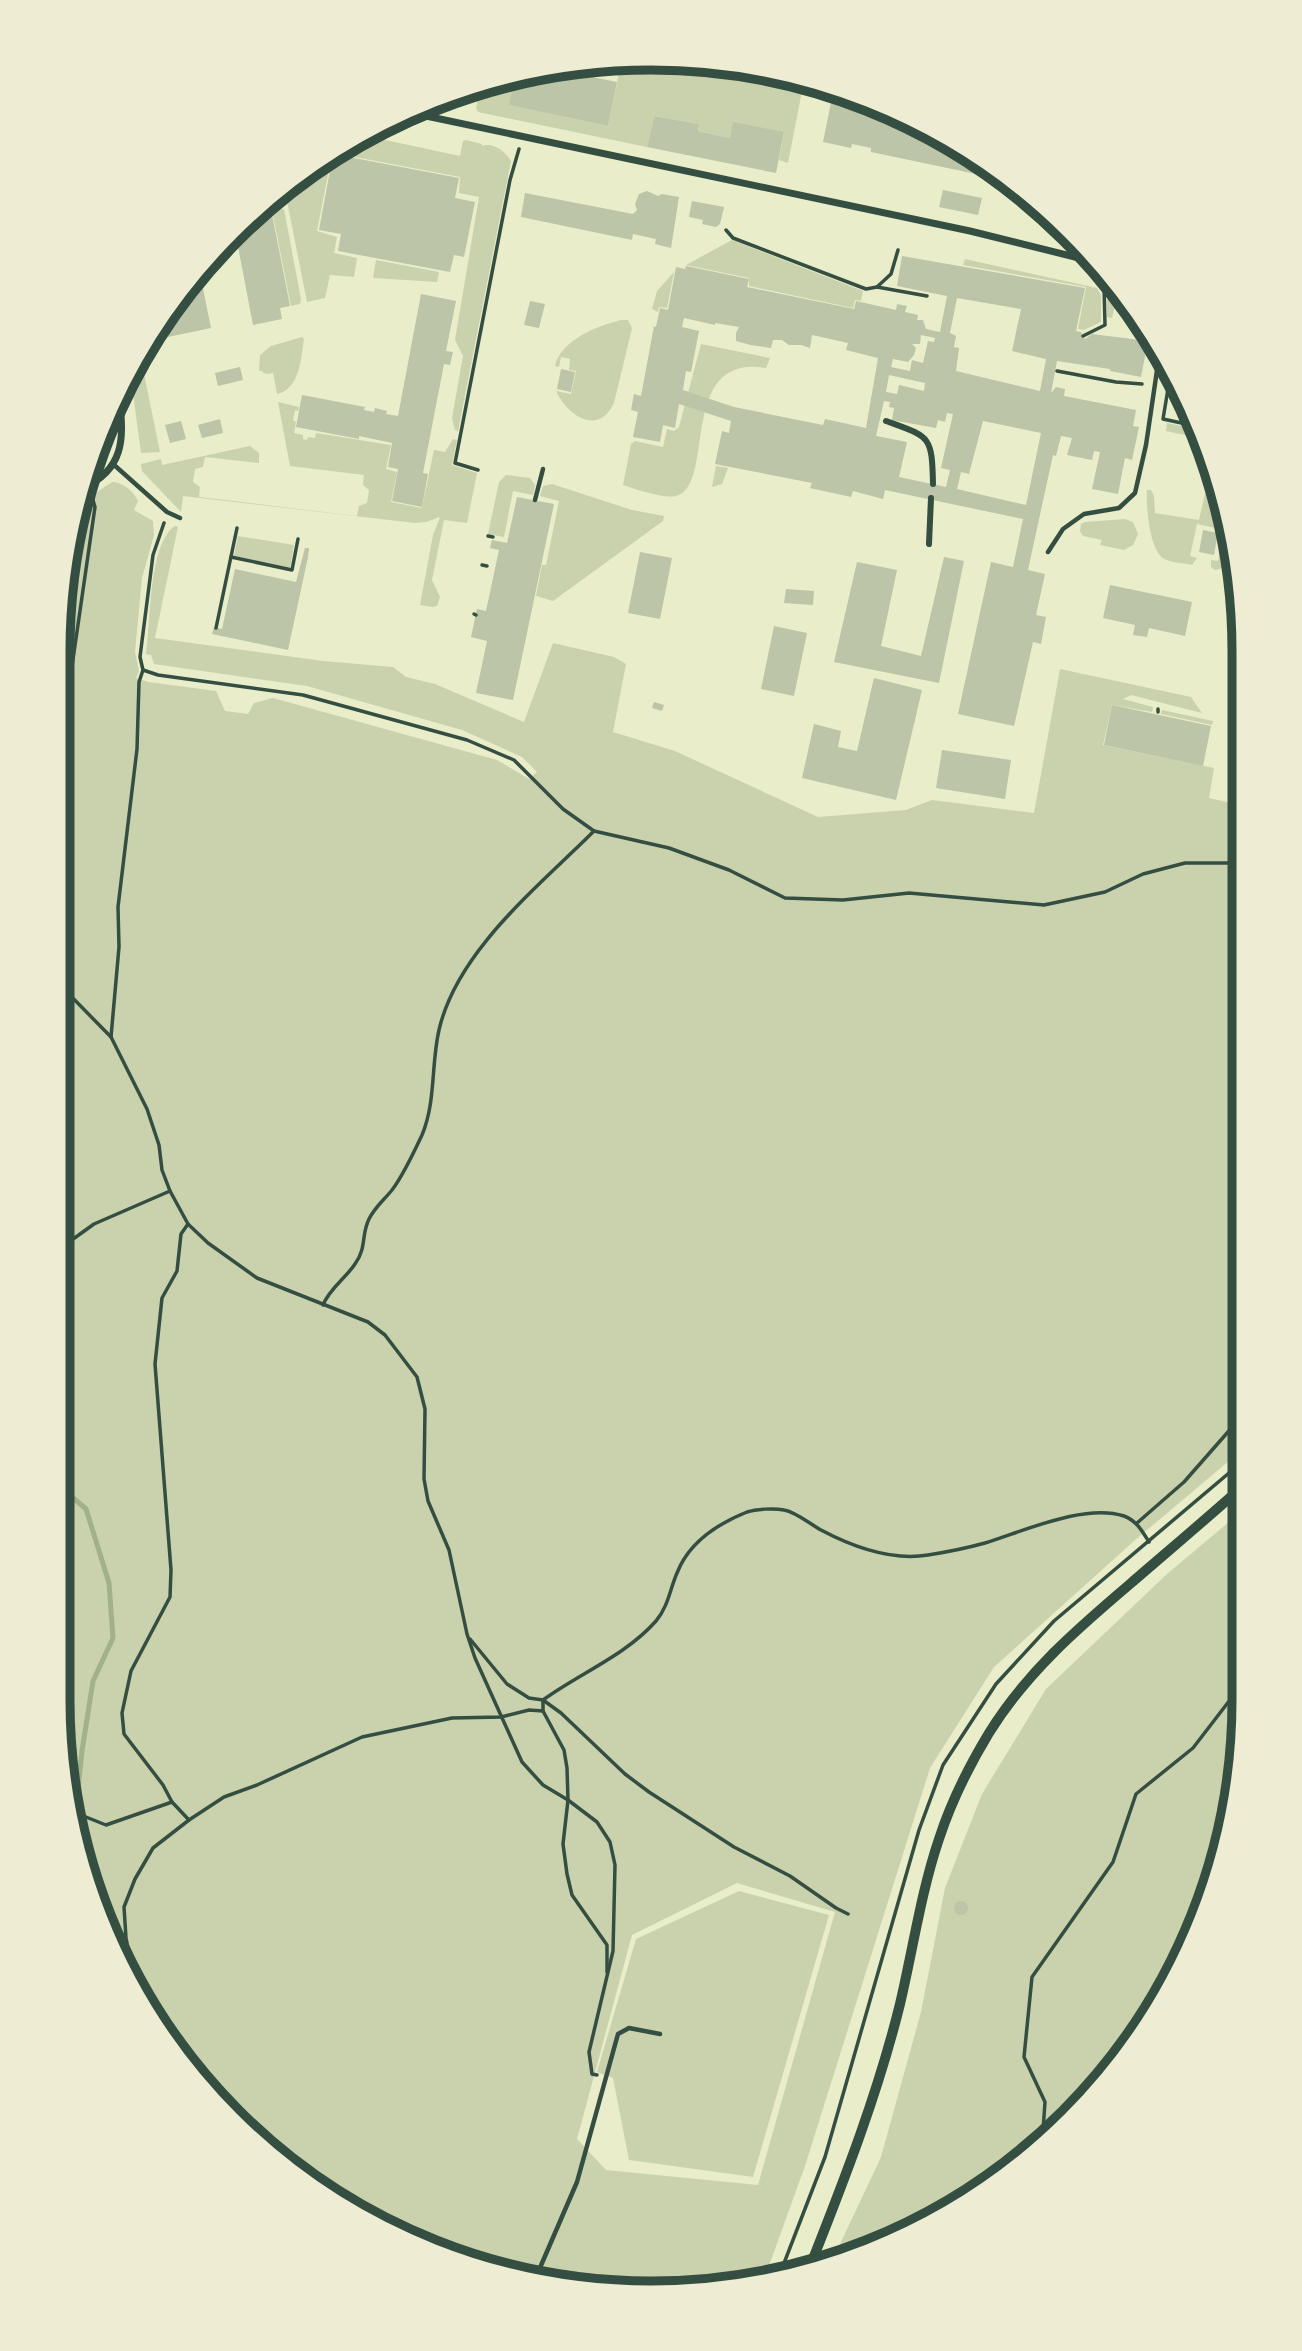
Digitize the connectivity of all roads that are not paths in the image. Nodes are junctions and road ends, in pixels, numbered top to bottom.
1 (425, 116) edge
2 (1079, 258) edge
3 (1157, 367) edge
4 (120, 415) edge
5 (886, 421) dead end
6 (113, 464) junction
7 (543, 469) dead end
8 (96, 480) edge
9 (933, 484) dead end
10 (931, 498) dead end
11 (535, 500) dead end
12 (180, 518) dead end
13 (929, 544) dead end
14 (1048, 552) dead end
15 (1232, 1496) edge
16 (660, 2034) dead end
17 (814, 2257) edge
18 (540, 2270) edge

1 - 2 street
3 - 14 lane
4 - 6 street
5 - 9 street
6 - 8 street
6 - 12 lane
7 - 11 lane
10 - 13 street
15 - 17 street
16 - 18 lane

